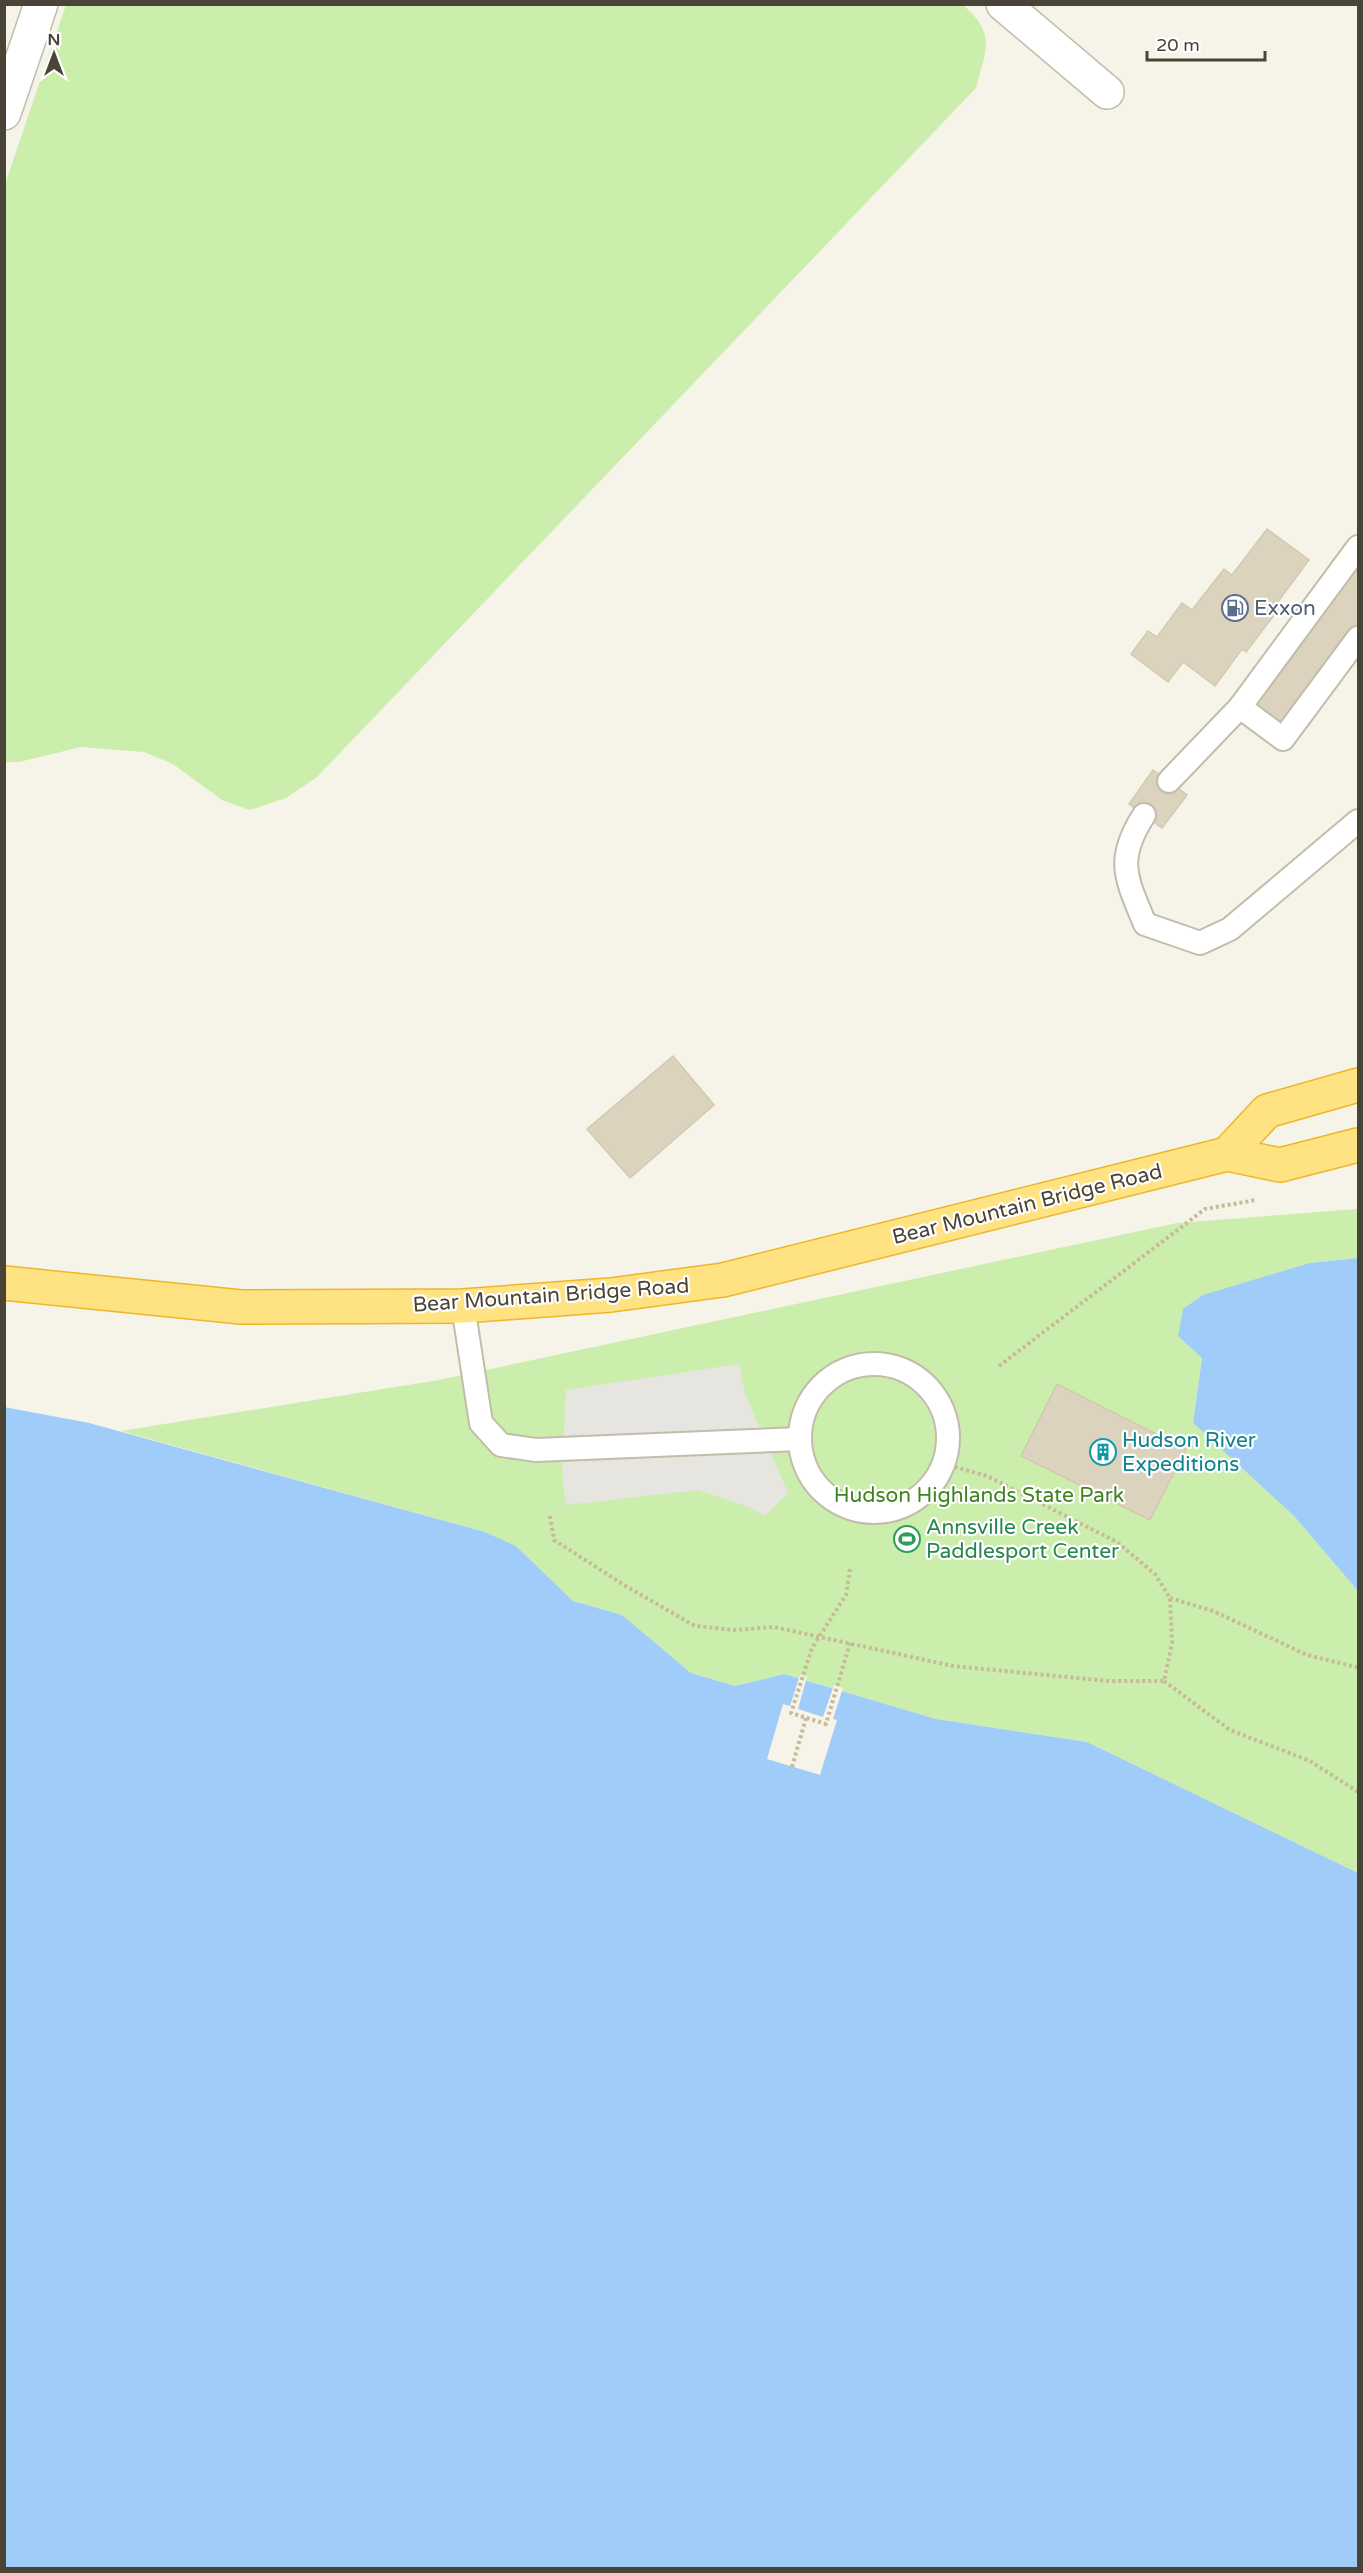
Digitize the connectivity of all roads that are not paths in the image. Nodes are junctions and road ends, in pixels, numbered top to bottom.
1 (41, 4) edge
2 (1003, 4) edge
3 (1107, 92) dead end
4 (4, 113) edge
5 (1357, 554) edge
6 (1358, 638) edge
7 (1240, 707) junction
8 (1169, 781) dead end
9 (1144, 815) dead end
10 (1359, 821) edge
11 (1359, 1085) edge
12 (1359, 1145) edge
13 (1227, 1154) junction
14 (4, 1283) edge
15 (463, 1306) junction
16 (800, 1439) junction

1 - 4 street
2 - 3 street
5 - 7 lane
6 - 7 lane
7 - 8 lane
9 - 10 lane
11 - 13 highway
12 - 13 highway, Bear Mountain Bridge Road
13 - 15 highway, Bear Mountain Bridge Road
14 - 15 highway, Bear Mountain Bridge Road
15 - 16 lane
16 - 16 lane

